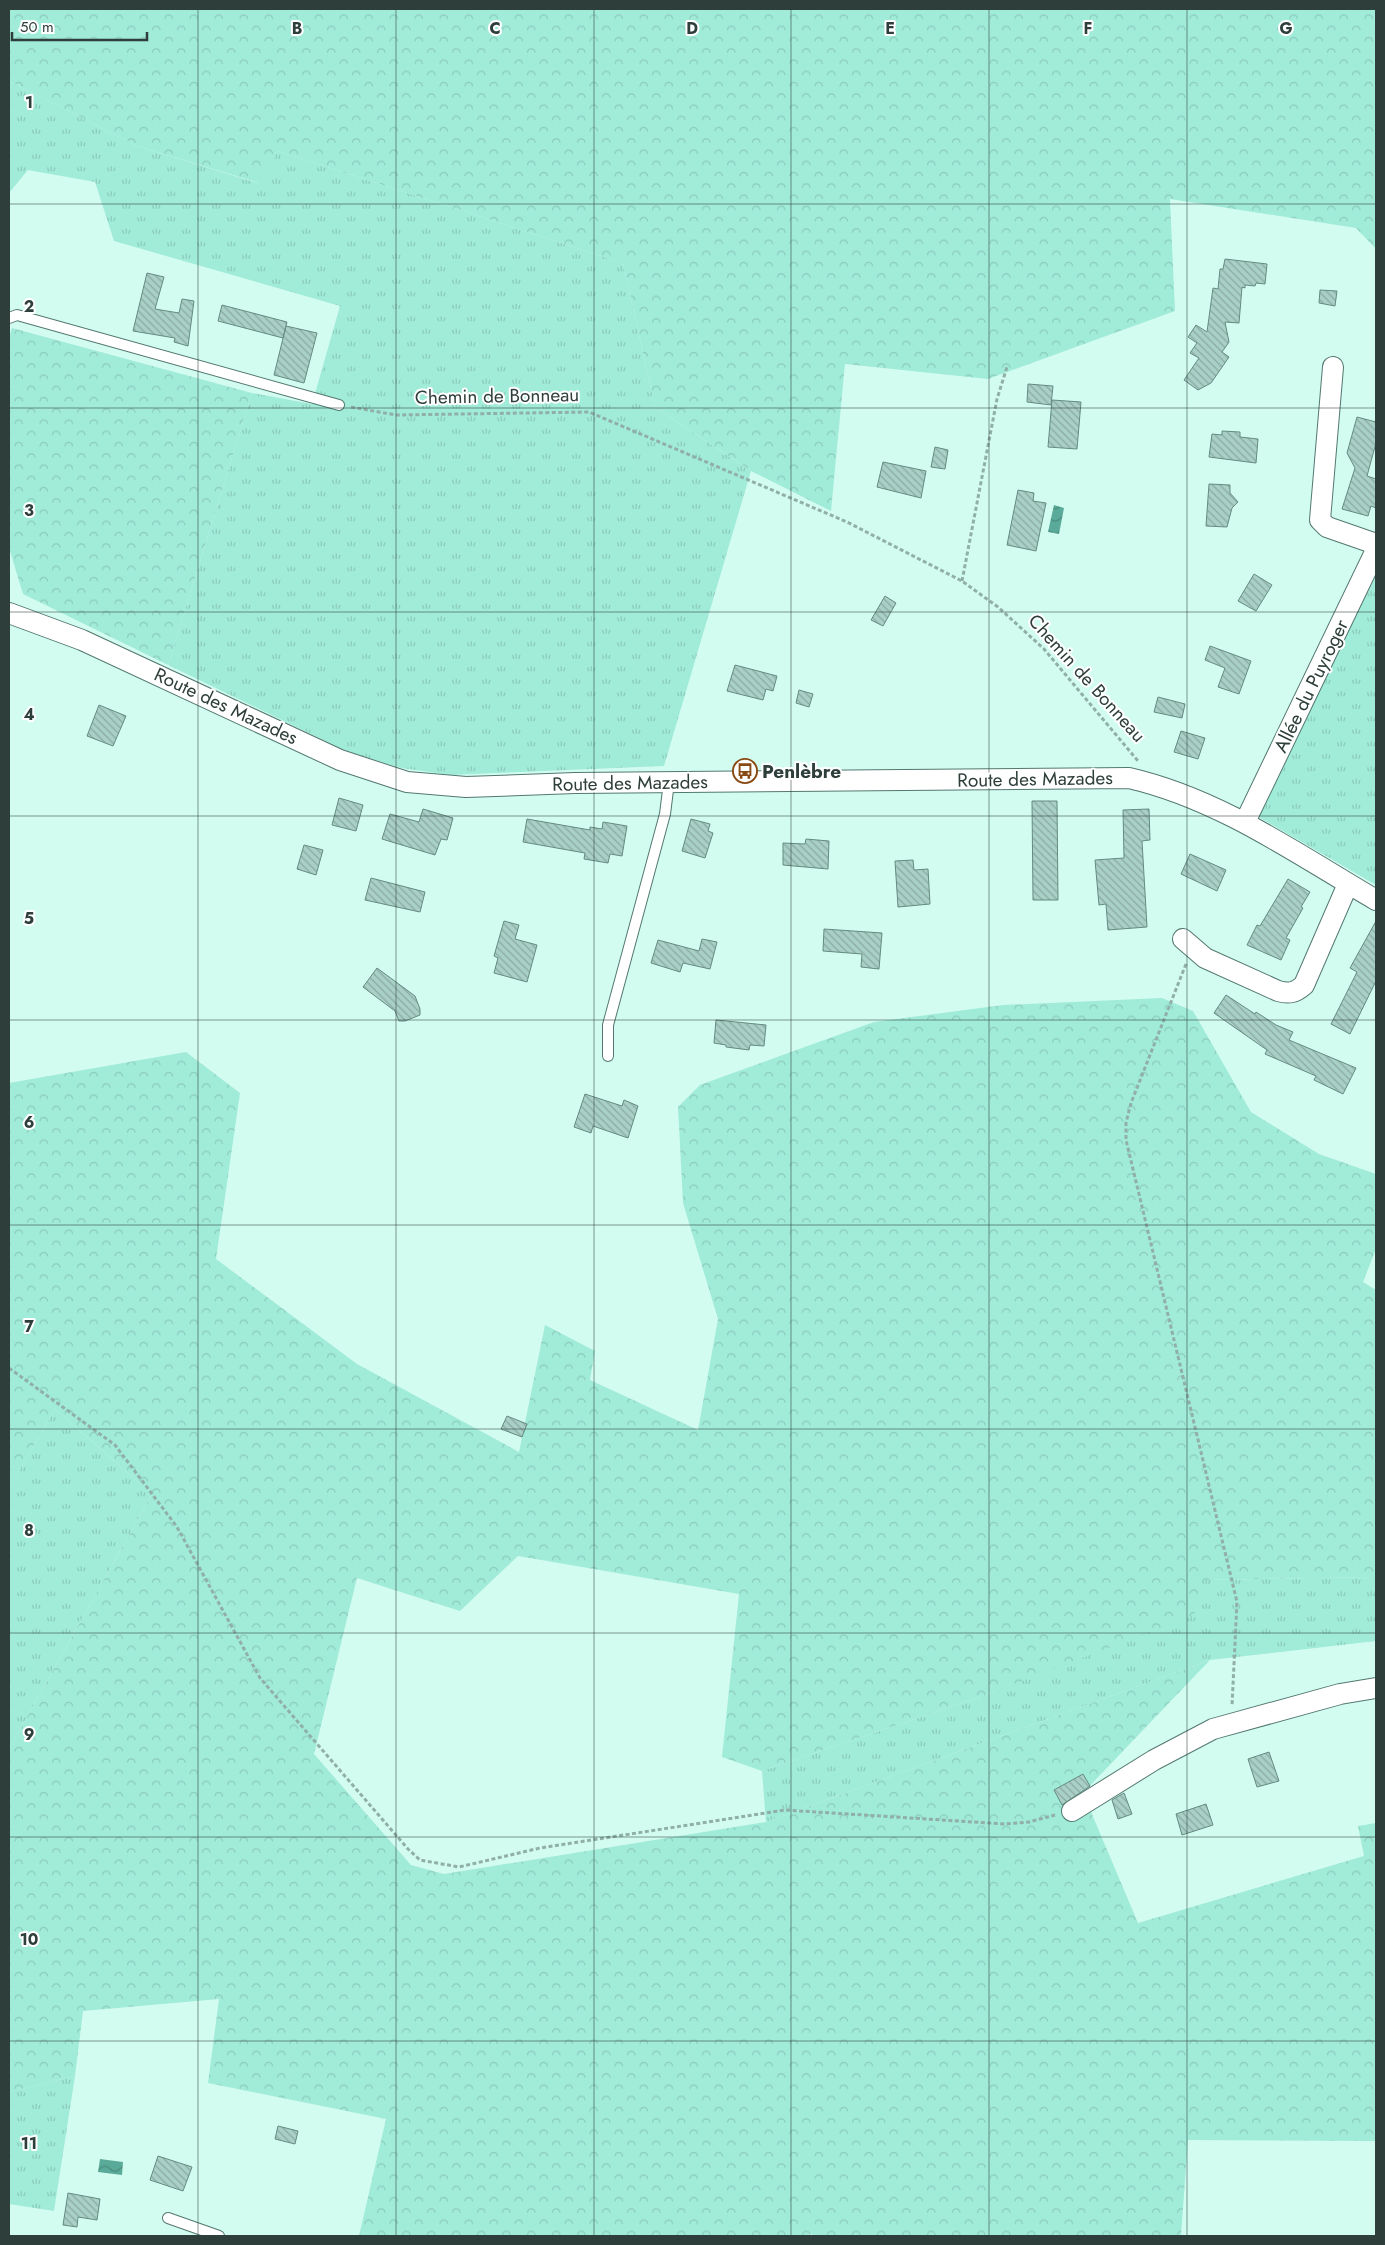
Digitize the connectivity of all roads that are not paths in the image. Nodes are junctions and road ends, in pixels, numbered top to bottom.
1 (9, 318) edge
2 (1333, 367) dead end
3 (339, 405) road end
4 (1376, 544) edge
5 (1376, 550) edge
6 (9, 613) edge
7 (668, 782) junction
8 (1245, 822) junction
9 (1348, 884) junction
10 (1376, 900) edge
11 (1188, 944) road end
12 (608, 1056) dead end
13 (1376, 1688) edge
14 (1072, 1811) road end
15 (168, 2218) dead end
16 (219, 2236) edge

1 - 3 lane
2 - 4 street
5 - 8 street, Allée du Puyroger
6 - 7 street, Route des Mazades
7 - 8 street, Route des Mazades
7 - 12 lane
8 - 9 street, Route des Mazades
9 - 10 street, Route des Mazades
9 - 11 street
13 - 14 street
15 - 16 lane

